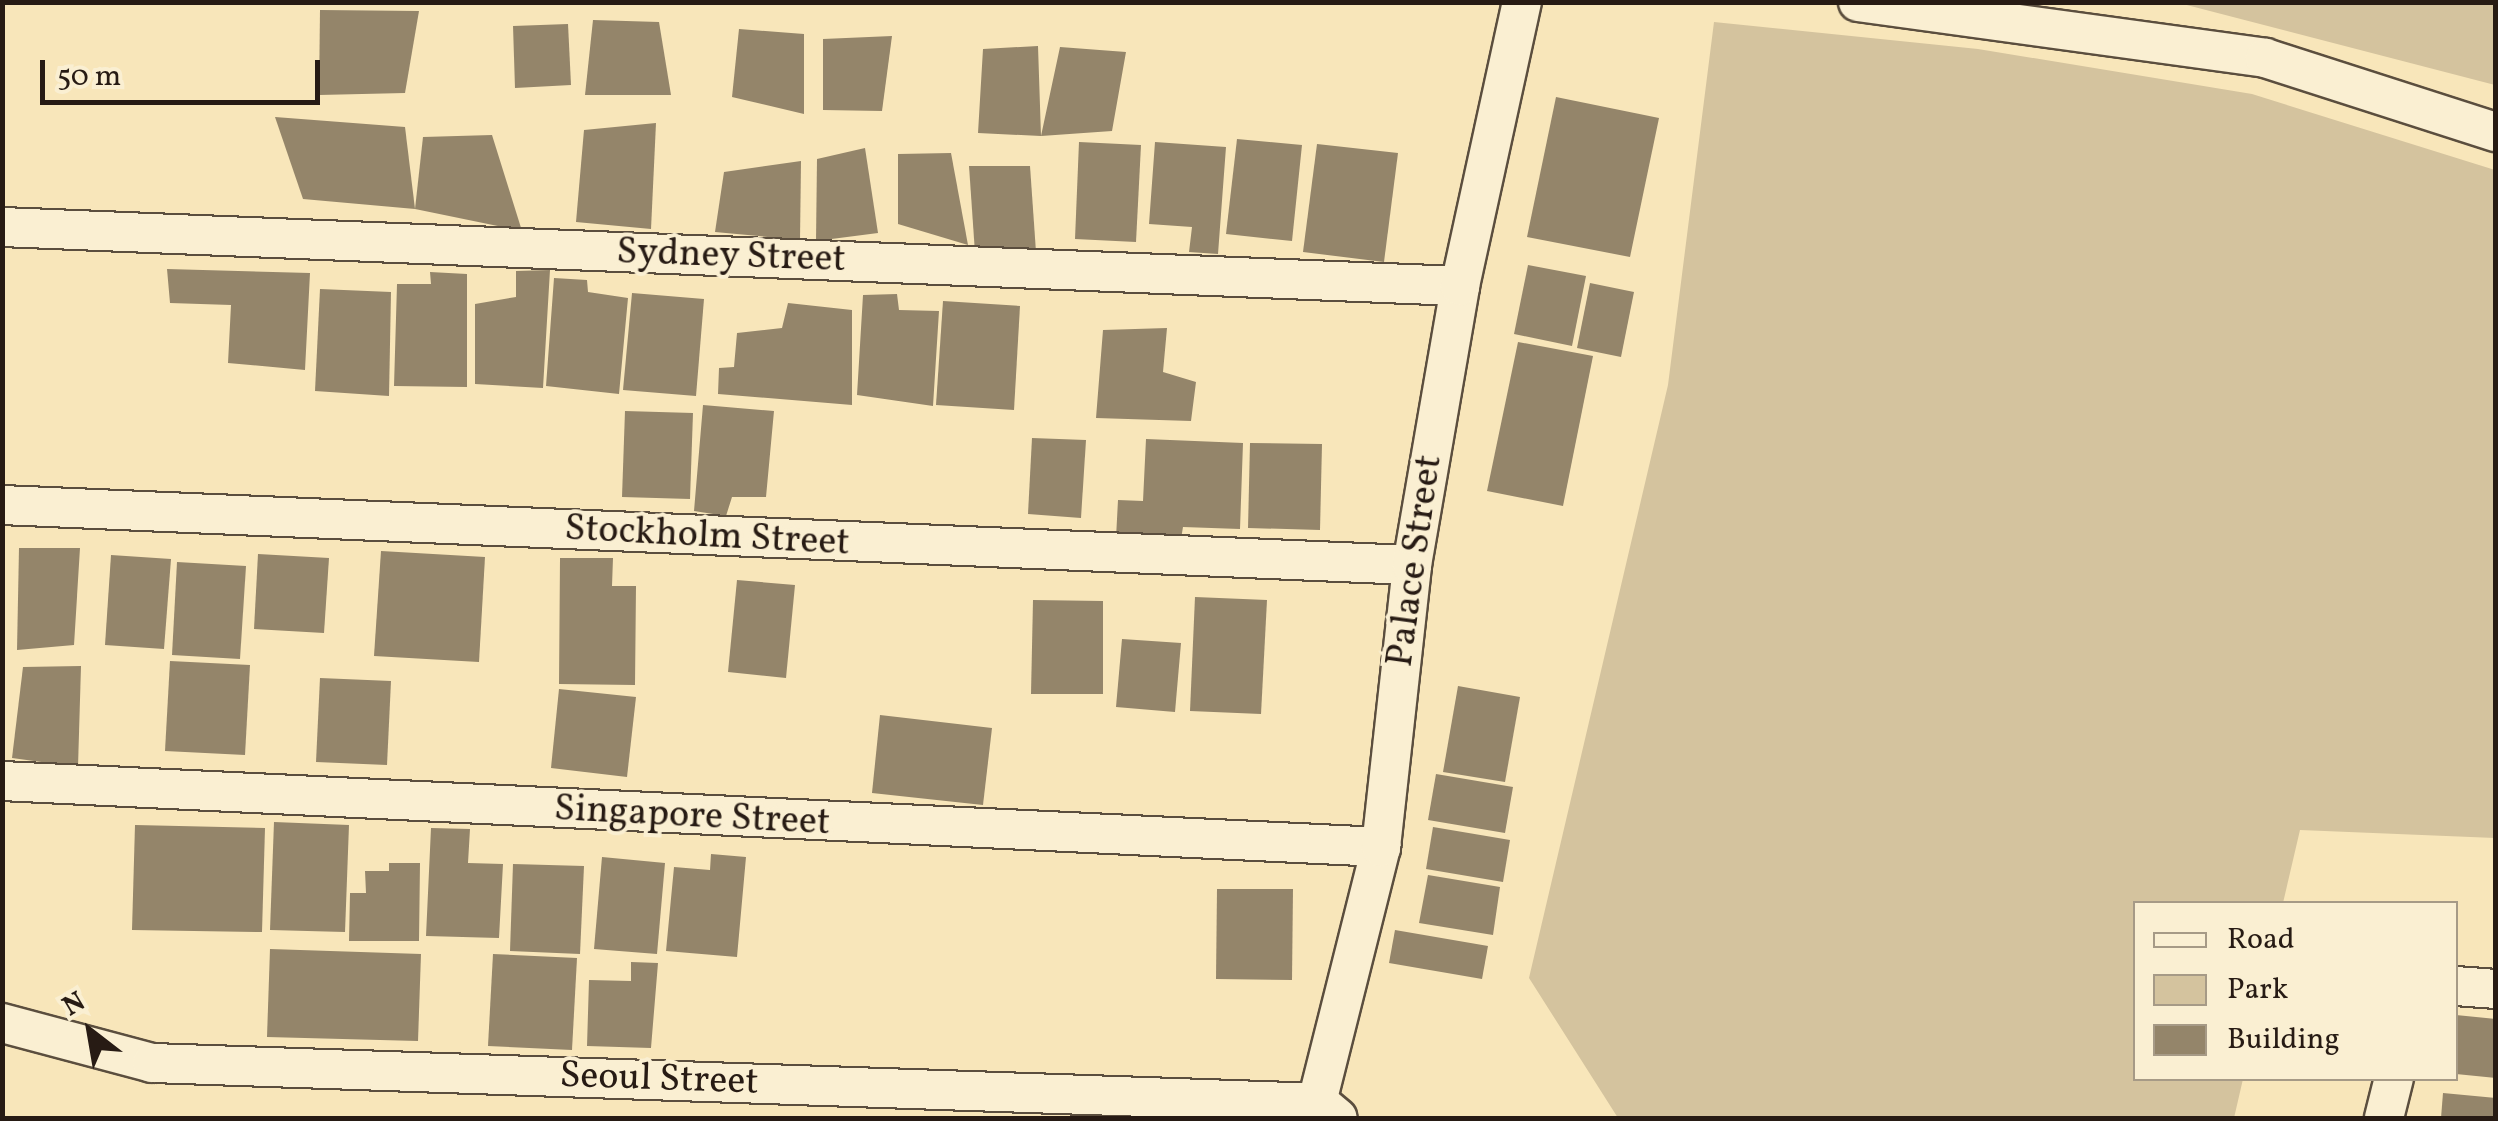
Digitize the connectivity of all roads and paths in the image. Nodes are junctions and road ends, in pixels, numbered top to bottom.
1 (1522, 2) edge
2 (1858, 2) edge
3 (2496, 132) edge
4 (2, 227) edge
5 (1460, 286) junction
6 (2, 505) edge
7 (1412, 566) junction
8 (2, 782) edge
9 (1380, 847) junction
10 (2458, 986) edge
11 (2496, 989) edge
12 (2, 1023) edge
13 (2393, 1081) edge
14 (1324, 1113) edge
15 (2384, 1118) edge

1 - 5 street, Palace Street
2 - 3 street
4 - 5 street, Sydney Street
5 - 7 street, Palace Street
6 - 7 street, Stockholm Street
7 - 9 street, Palace Street
8 - 9 street, Singapore Street
9 - 14 street, Palace Street
10 - 11 street
12 - 14 street, Seoul Street
13 - 15 street

